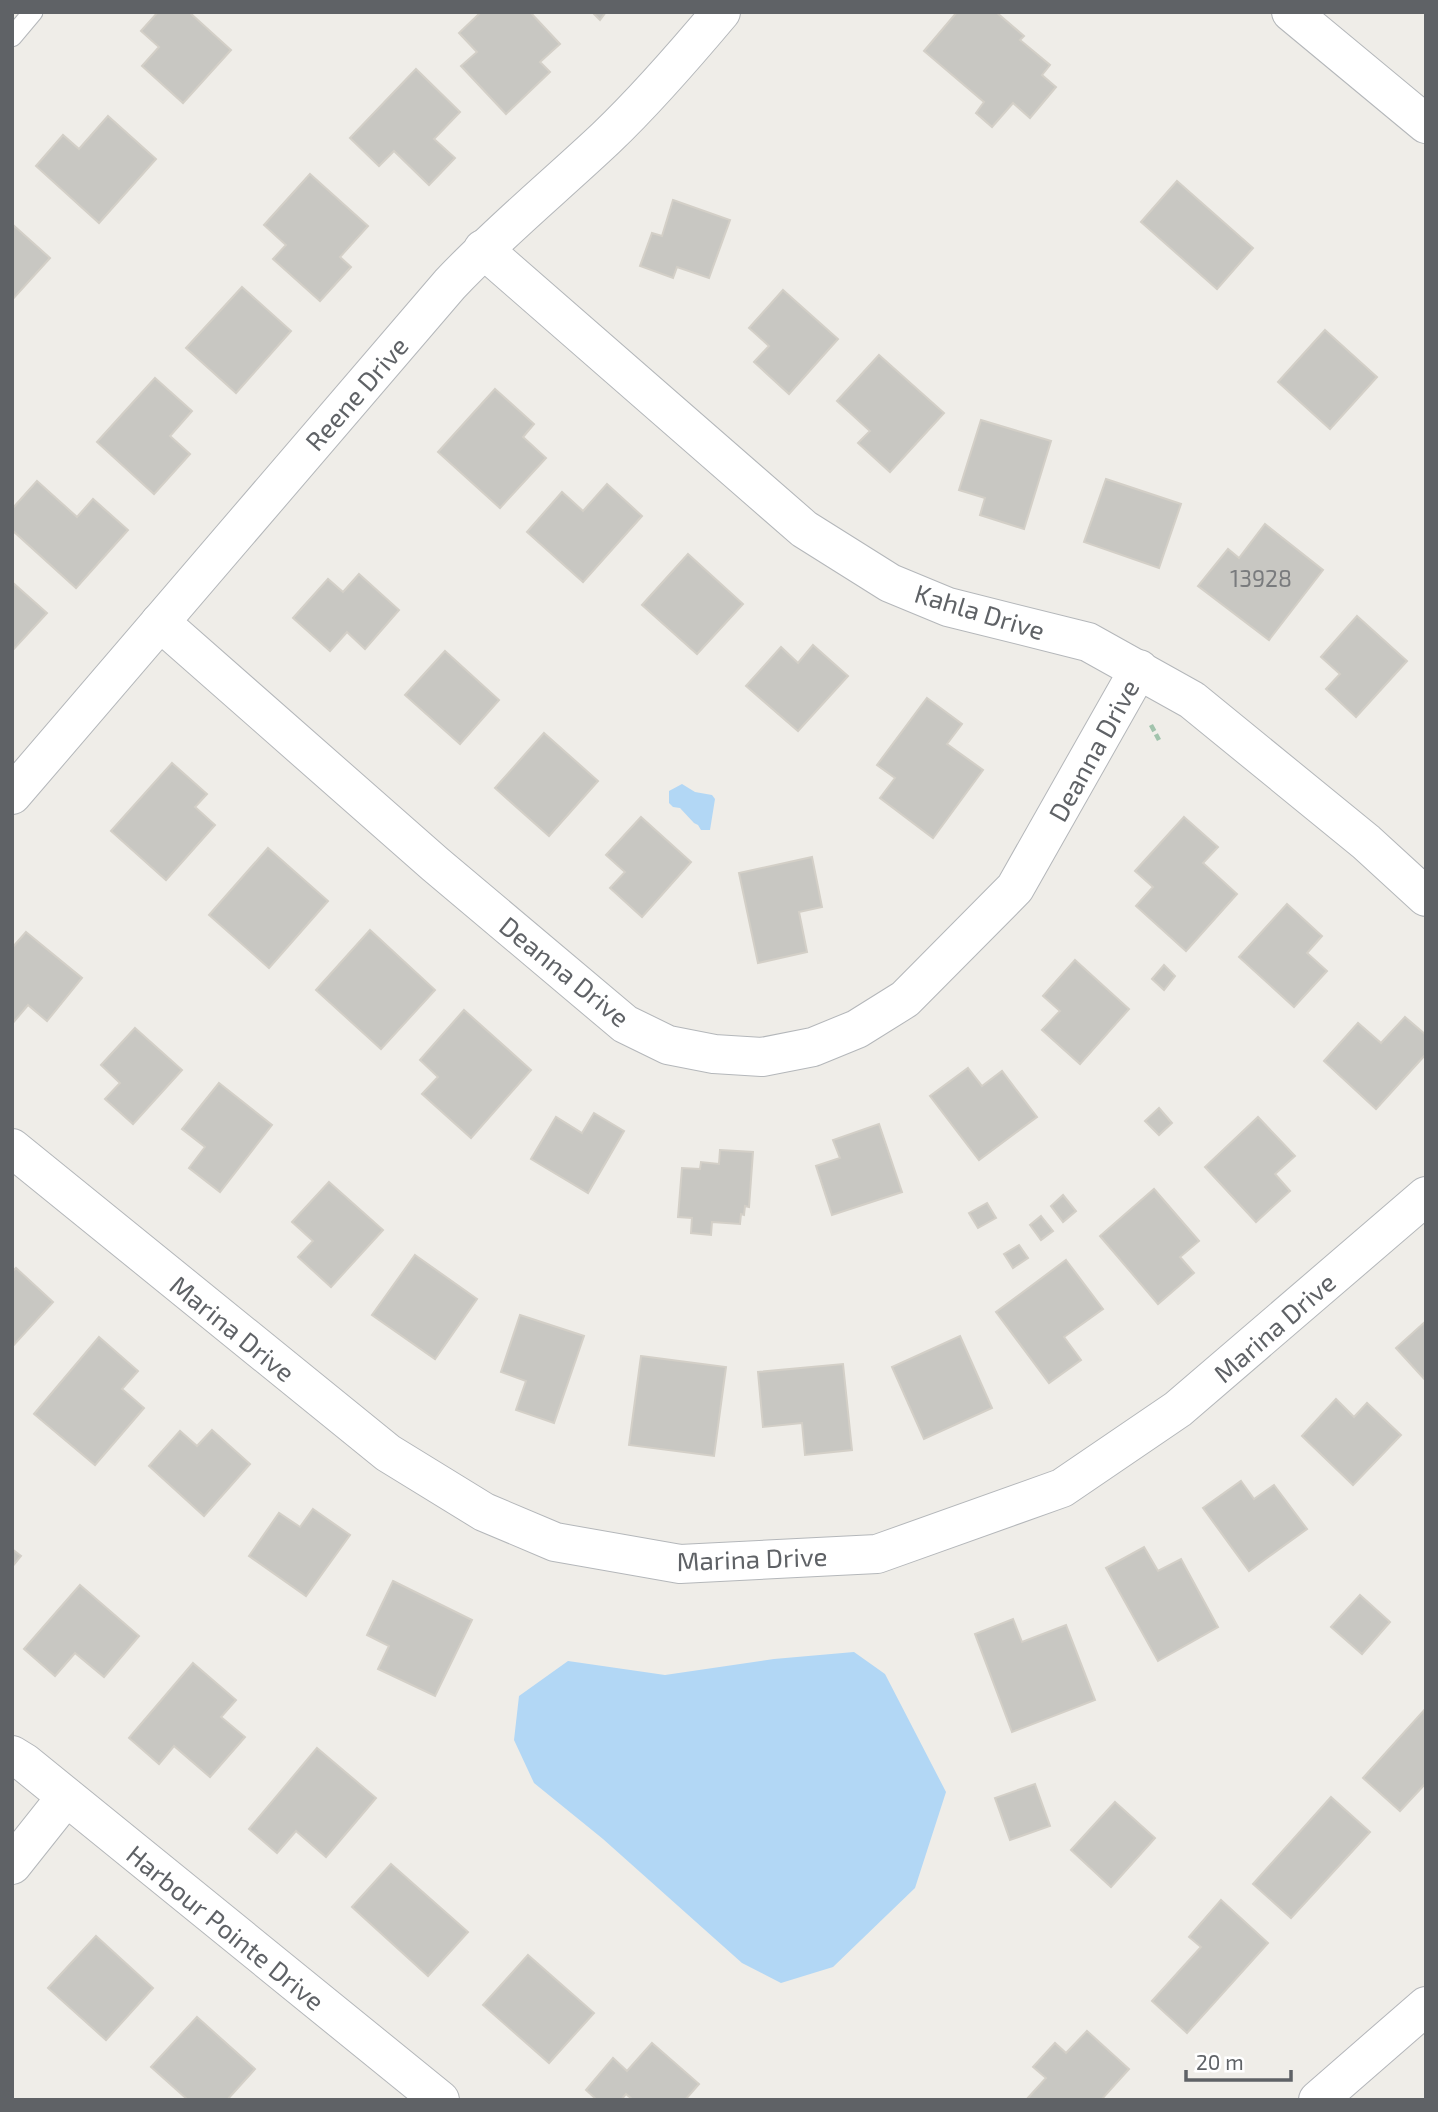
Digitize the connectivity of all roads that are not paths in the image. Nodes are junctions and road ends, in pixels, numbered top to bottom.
1 (33, 12) edge
2 (721, 12) edge
3 (1291, 12) edge
4 (12, 37) edge
5 (1426, 124) edge
6 (483, 249) junction
7 (160, 622) junction
8 (1139, 669) junction
9 (12, 794) edge
10 (1426, 897) edge
11 (12, 1148) edge
12 (1426, 1196) edge
13 (12, 1755) edge
14 (66, 1797) junction
15 (12, 1865) edge
16 (1424, 2009) edge
17 (440, 2100) edge
18 (1318, 2100) edge

1 - 4 lane
2 - 6 street, Reene Drive
3 - 5 street
6 - 7 street, Reene Drive
6 - 8 street, Kahla Drive
7 - 8 street, Deanna Drive
7 - 9 street, Reene Drive
8 - 10 street, Kahla Drive
11 - 12 street, Marina Drive
13 - 14 street, Harbour Pointe Drive
14 - 15 street
14 - 17 street, Harbour Pointe Drive
16 - 18 street

